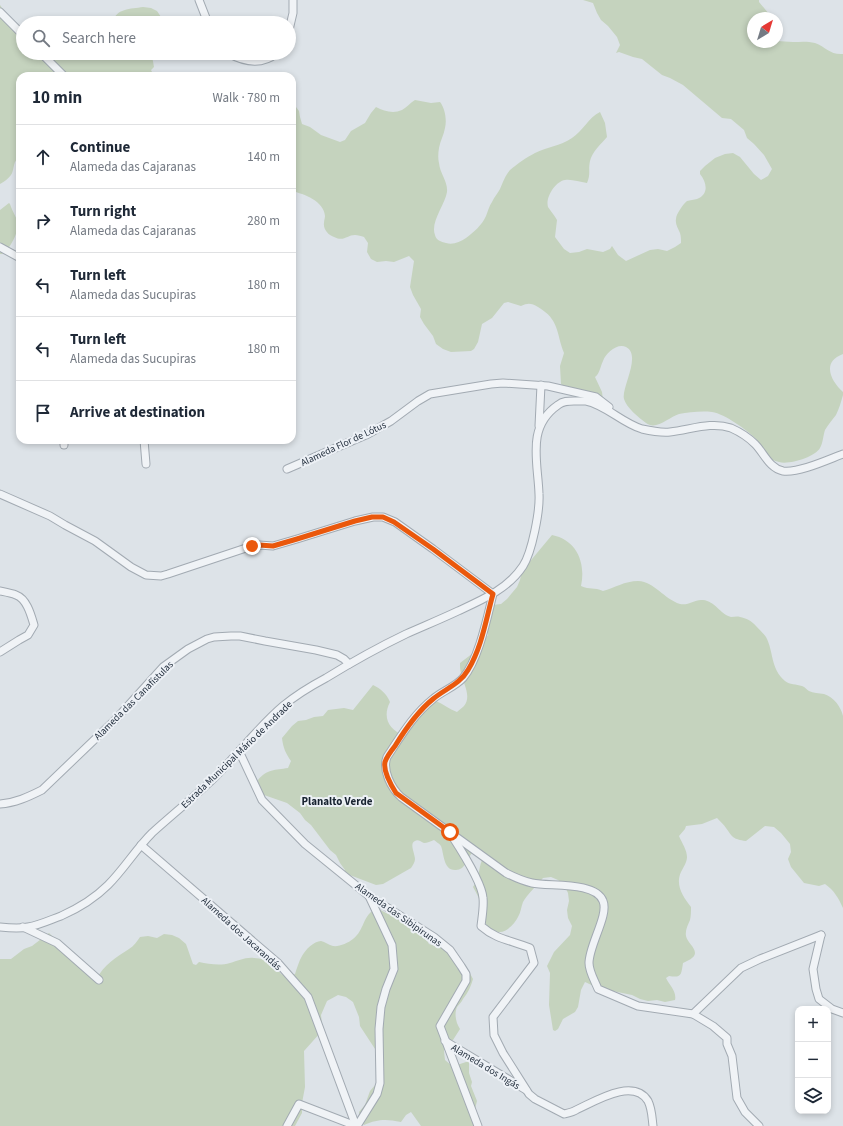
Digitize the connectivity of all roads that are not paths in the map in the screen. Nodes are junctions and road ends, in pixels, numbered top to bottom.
1 (199, 0) edge
2 (292, 0) edge
3 (0, 12) edge
4 (205, 16) edge
5 (292, 16) edge
6 (16, 28) edge
7 (48, 60) edge
8 (244, 60) edge
9 (262, 60) edge
10 (54, 66) junction
11 (54, 72) edge
12 (60, 72) edge
13 (0, 247) edge
14 (16, 256) edge
15 (541, 385) junction
16 (622, 420) junction
17 (539, 428) junction
18 (144, 444) edge
19 (843, 454) edge
20 (146, 464) dead end
21 (287, 469) dead end
22 (0, 494) edge
23 (0, 591) edge
24 (493, 594) junction
25 (0, 652) edge
26 (350, 664) junction
27 (239, 751) junction
28 (0, 804) edge
29 (450, 832) junction
30 (142, 845) junction
31 (369, 896) junction
32 (0, 927) edge
33 (23, 927) junction
34 (99, 980) dead end
35 (843, 1013) edge
36 (694, 1014) junction
37 (445, 1041) junction
38 (527, 1090) junction
39 (287, 1126) edge
40 (356, 1126) edge
41 (478, 1126) edge
42 (653, 1126) edge
43 (759, 1126) edge

1 - 4 street
2 - 5 street
3 - 6 street
7 - 10 street
8 - 9 street
10 - 11 street
10 - 12 street
13 - 14 street
15 - 16 street, Alameda Flor de Lótus
15 - 17 street
15 - 21 street, Alameda Flor de Lótus
16 - 17 street, Estrada Municipal Mário de Andrade
16 - 19 street, Estrada Municipal Mário de Andrade
17 - 24 street, Estrada Municipal Mário de Andrade
18 - 20 street
22 - 24 street
23 - 25 street
24 - 26 street, Estrada Municipal Mário de Andrade
24 - 29 street
26 - 27 street, Estrada Municipal Mário de Andrade
26 - 28 street, Alameda das Canafístulas
27 - 30 street, Estrada Municipal Mário de Andrade
27 - 31 street, Alameda das Sibipirunas
29 - 36 street
29 - 38 street
30 - 33 street, Estrada Municipal Mário de Andrade
30 - 40 street, Alameda dos Jacarandás
31 - 37 street, Alameda das Sibipirunas
31 - 40 street
32 - 33 street, Estrada Municipal Mário de Andrade
33 - 34 street
35 - 36 street
36 - 43 street
37 - 38 street, Alameda dos Ingás
37 - 41 street, Alameda das Sibipirunas
38 - 42 street
39 - 40 street

